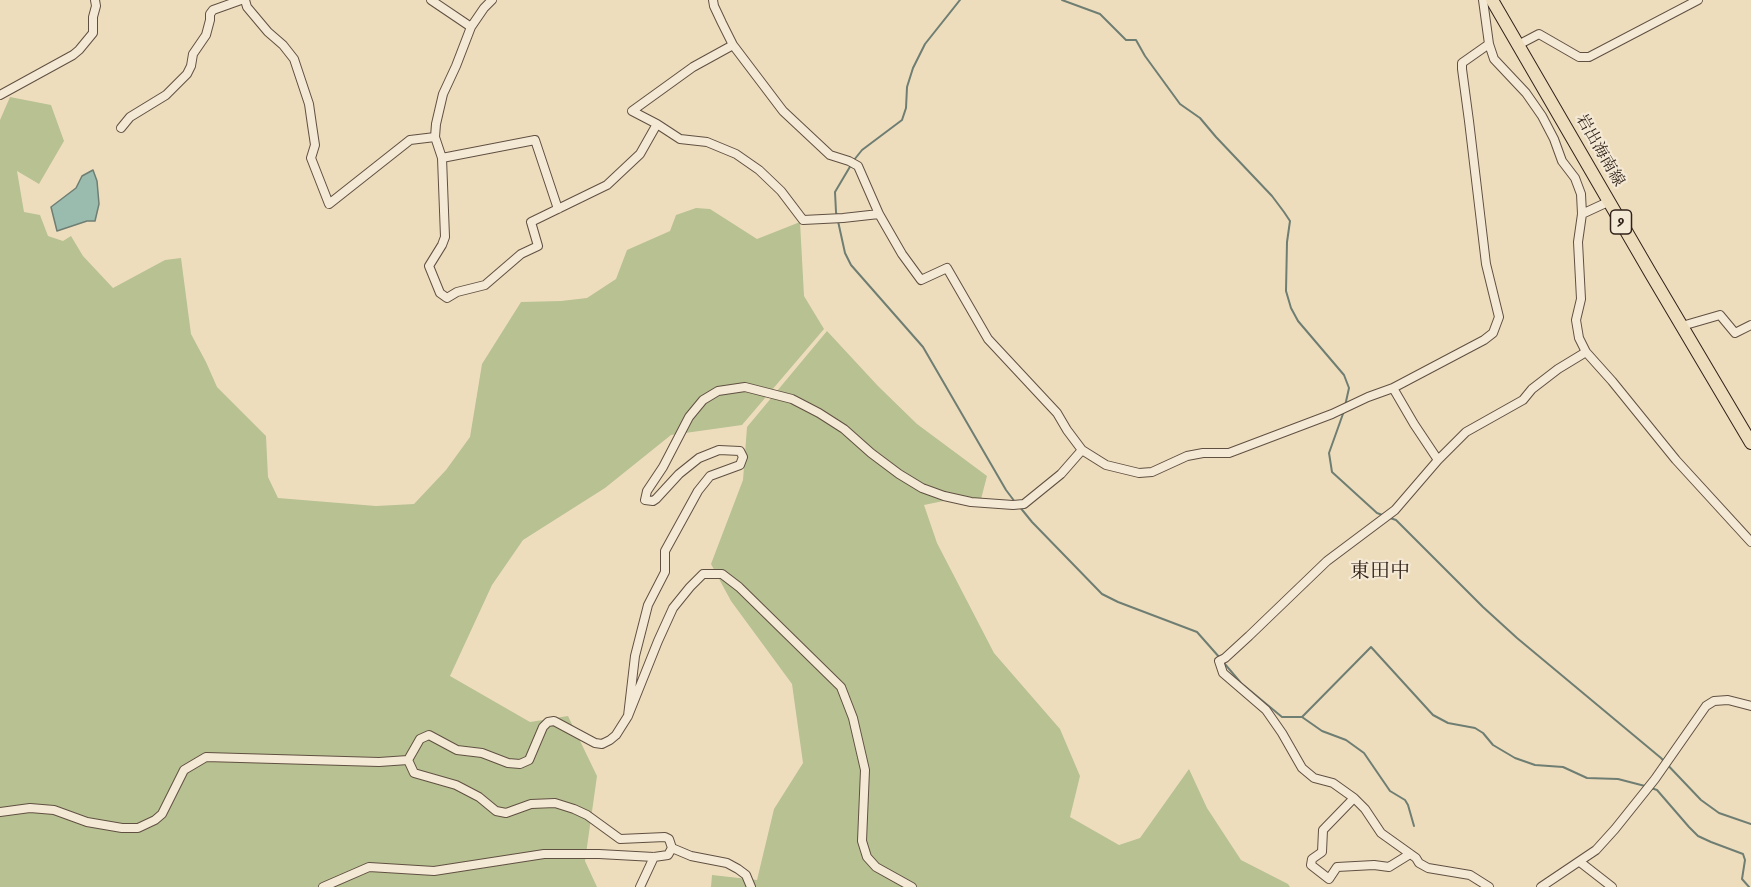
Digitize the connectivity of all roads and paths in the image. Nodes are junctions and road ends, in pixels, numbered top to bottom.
1 (95, 0) edge
2 (243, 0) edge
3 (431, 0) edge
4 (492, 0) edge
5 (713, 0) edge
6 (1482, 0) edge
7 (1492, 0) edge
8 (1698, 0) edge
9 (471, 27) junction
10 (1489, 44) junction
11 (733, 45) junction
12 (1518, 45) junction
13 (0, 95) edge
14 (657, 124) junction
15 (121, 128) dead end
16 (435, 137) junction
17 (442, 158) junction
18 (1610, 201) junction
19 (558, 209) junction
20 (879, 214) junction
21 (1582, 214) junction
22 (1751, 325) edge
23 (1682, 326) junction
24 (1586, 352) junction
25 (1393, 388) junction
26 (1751, 443) edge
27 (1082, 450) junction
28 (1438, 460) junction
29 (1751, 542) edge
30 (1751, 706) edge
31 (628, 716) junction
32 (408, 760) junction
33 (1354, 798) junction
34 (0, 812) edge
35 (672, 848) junction
36 (1410, 854) junction
37 (654, 857) junction
38 (1580, 862) junction
39 (323, 887) edge
40 (640, 887) edge
41 (751, 887) edge
42 (912, 887) edge
43 (1489, 887) edge
44 (1541, 887) edge
45 (1612, 887) edge

1 - 13 street
2 - 15 street
2 - 16 street
3 - 9 street
4 - 9 street
5 - 11 street
6 - 10 street
7 - 12 main road, 岩出海南線 / 9
8 - 12 street
9 - 16 street
10 - 21 street
10 - 25 street
11 - 14 street
11 - 20 street
12 - 18 main road, 岩出海南線 / 9
14 - 19 street
14 - 20 street
16 - 17 street
17 - 19 street
17 - 19 street
18 - 21 street
18 - 23 main road, 岩出海南線 / 9
20 - 27 street
21 - 24 street
22 - 23 street
23 - 26 main road, 岩出海南線 / 9
24 - 28 street
24 - 29 street
25 - 27 street
25 - 28 street
27 - 31 street
28 - 33 street
30 - 38 street
31 - 32 street
31 - 42 street
32 - 34 street
32 - 35 street
33 - 36 street
33 - 36 street
35 - 37 street
35 - 41 street
36 - 43 street
37 - 39 street
37 - 40 street
38 - 44 street
38 - 45 street

